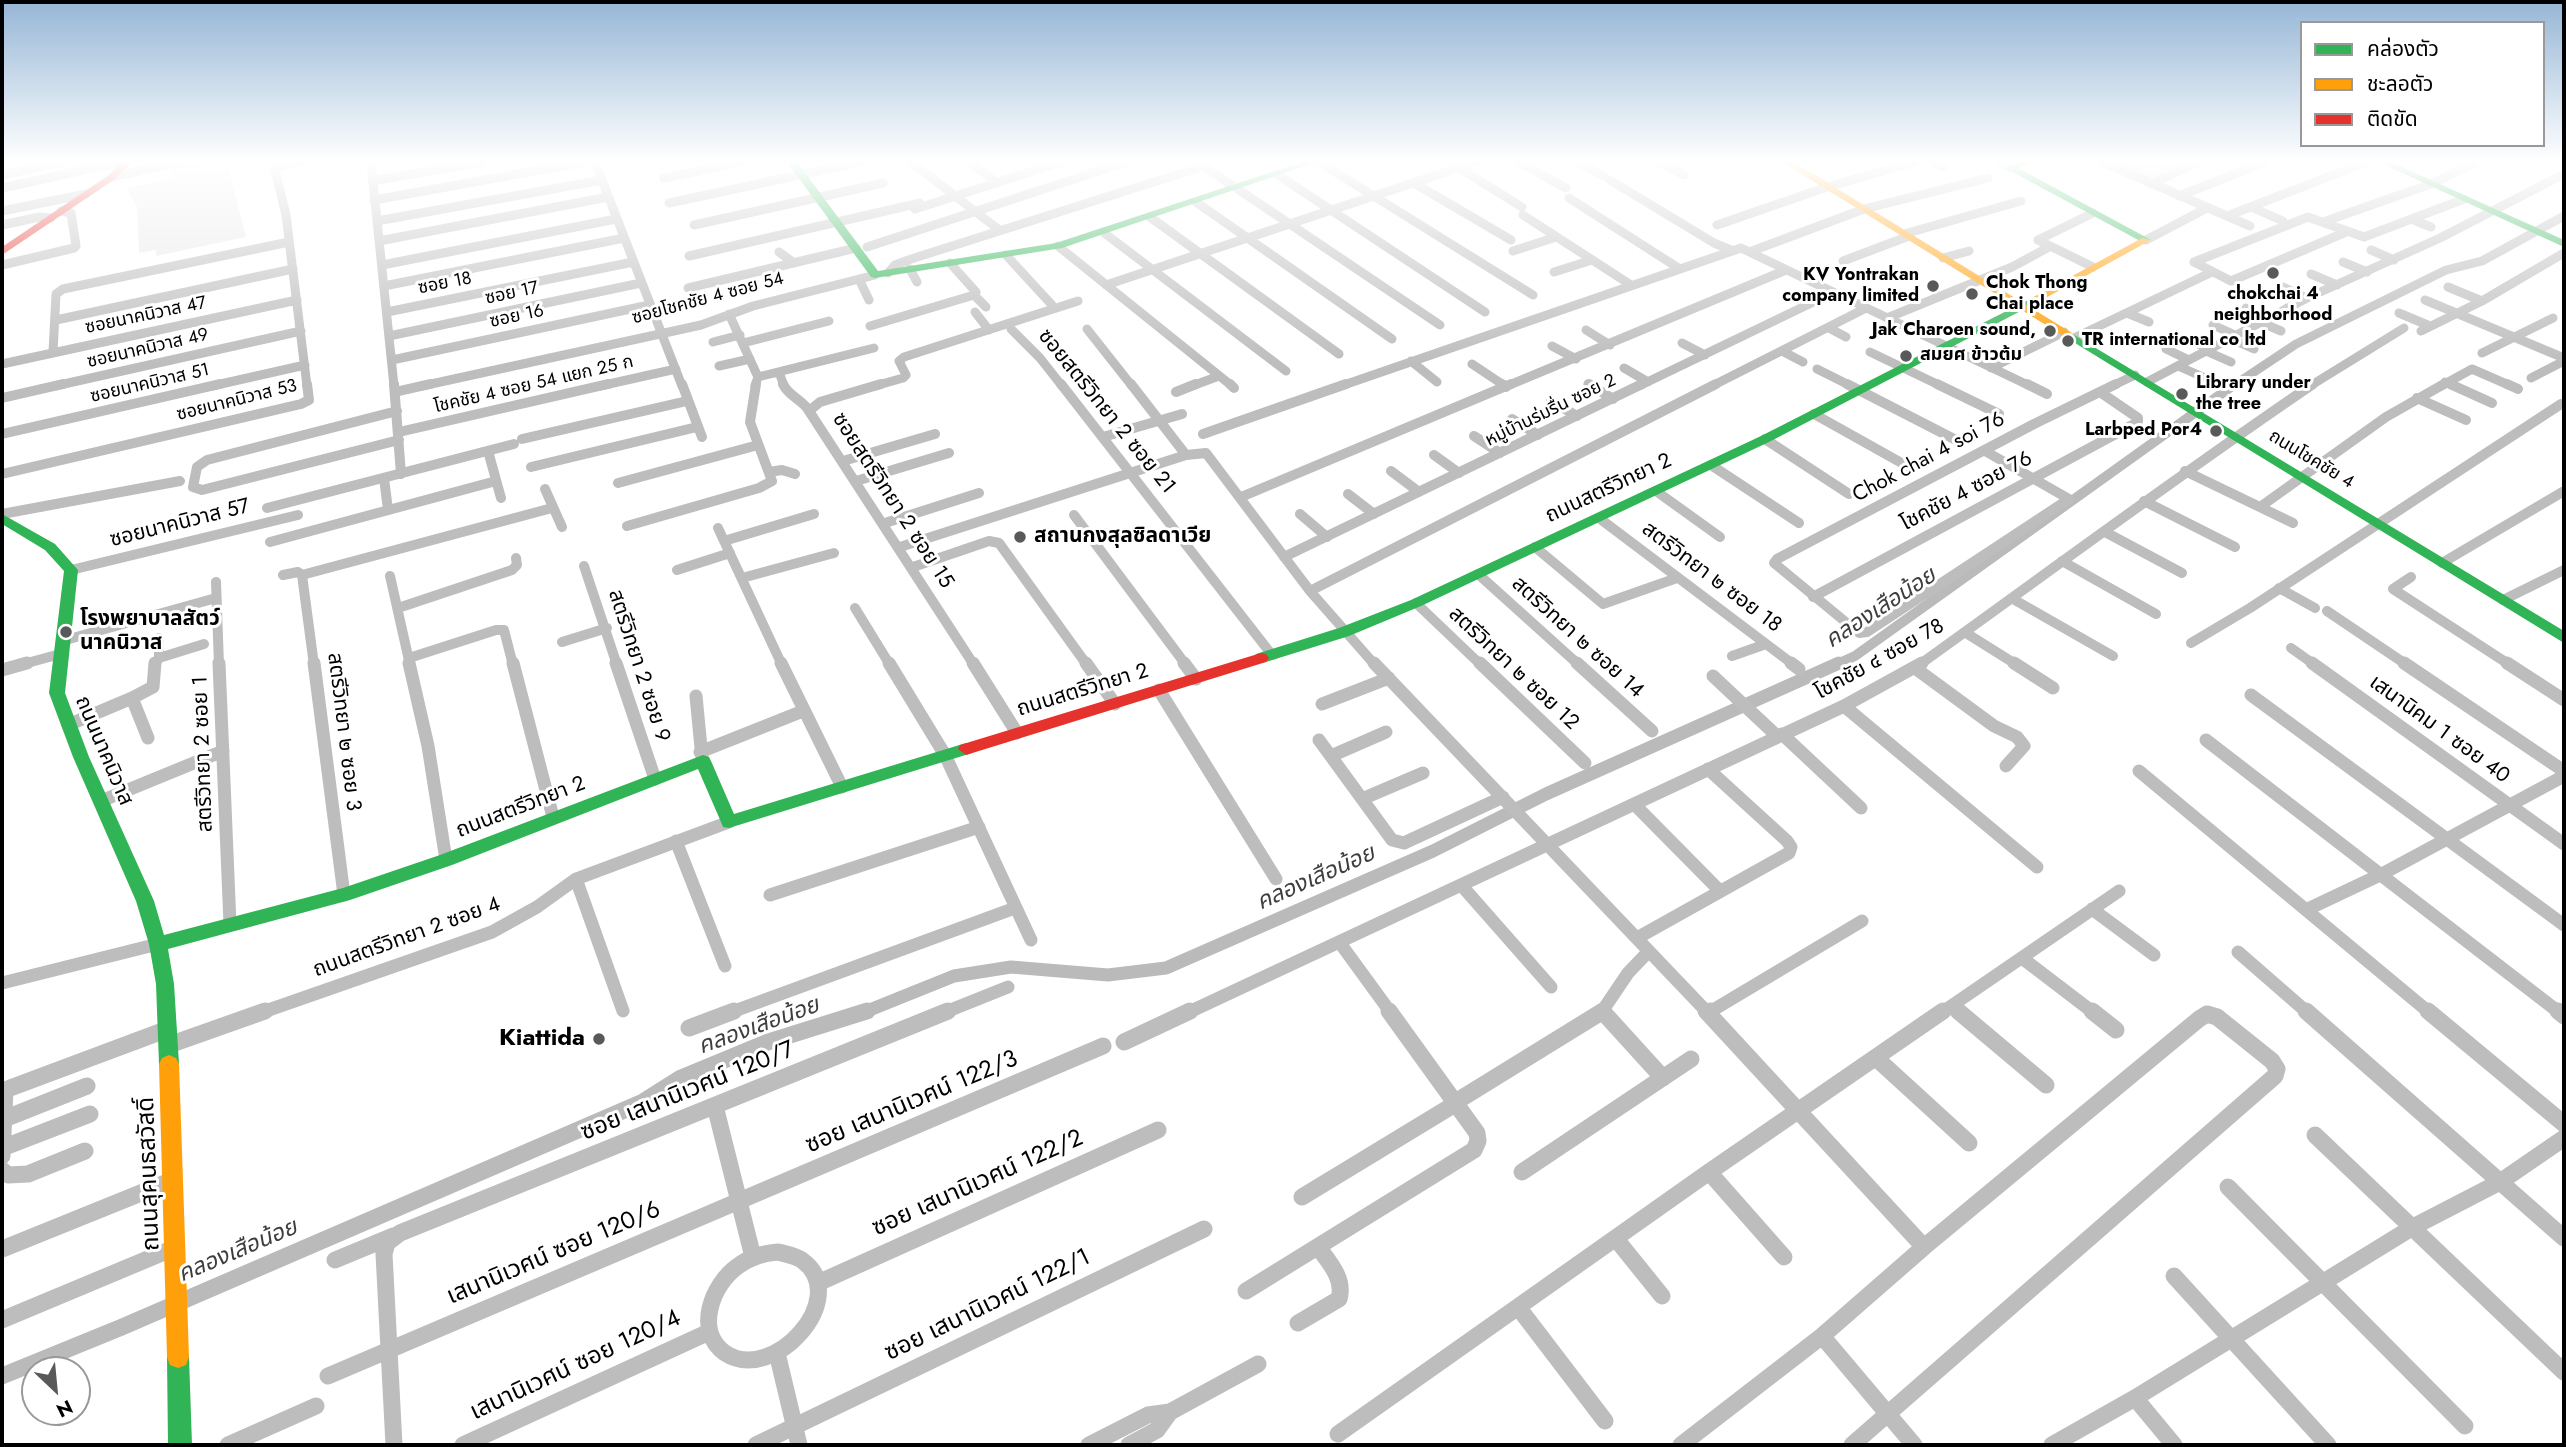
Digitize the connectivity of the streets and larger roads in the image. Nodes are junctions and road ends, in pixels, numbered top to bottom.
1 (33, 230) edge
2 (74, 230) edge
3 (287, 230) edge
4 (378, 230) edge
5 (439, 230) edge
6 (562, 230) edge
7 (620, 230) edge
8 (821, 230) edge
9 (847, 230) edge
10 (919, 230) edge
11 (996, 230) edge
12 (1111, 230) edge
13 (1168, 230) edge
14 (1236, 230) edge
15 (1274, 230) edge
16 (1299, 230) edge
17 (1361, 230) edge
18 (1426, 230) edge
19 (1493, 230) edge
20 (1546, 230) edge
21 (1621, 230) edge
22 (1692, 230) edge
23 (1809, 230) edge
24 (1897, 230) edge
25 (1925, 230) edge
26 (2056, 230) edge
27 (2125, 230) edge
28 (2166, 230) edge
29 (2274, 230) edge
30 (2340, 230) edge
31 (2384, 230) edge
32 (2457, 230) edge
33 (2532, 230) edge
34 (1103, 232) junction
35 (2346, 232) junction
36 (1906, 235) junction
37 (1556, 237) junction
38 (624, 238) junction
39 (1248, 238) junction
40 (1511, 240) dead end
41 (2146, 240) junction
42 (379, 241) junction
43 (289, 242) junction
44 (2564, 244) edge
45 (1058, 246) junction
46 (2049, 247) junction
47 (861, 248) junction
48 (1736, 249) junction
49 (2371, 250) dead end
50 (2, 251) edge
51 (1513, 251) dead end
52 (1752, 251) junction
53 (1969, 251) dead end
54 (779, 252) dead end
55 (1202, 253) junction
56 (2564, 253) edge
57 (1006, 255) junction
58 (689, 256) dead end
59 (1943, 258) junction
60 (1592, 260) junction
61 (2395, 260) junction
62 (1843, 261) dead end
63 (633, 262) junction
64 (2343, 262) dead end
65 (794, 263) junction
66 (950, 263) junction
67 (2, 265) edge
68 (382, 265) junction
69 (2093, 267) junction
70 (293, 269) junction
71 (1680, 269) junction
72 (1154, 270) junction
73 (1786, 270) junction
74 (1554, 272) dead end
75 (2212, 272) junction
76 (2367, 272) junction
77 (882, 274) junction
78 (2311, 274) dead end
79 (859, 279) junction
80 (1979, 280) junction
81 (641, 284) junction
82 (1106, 285) junction
83 (1631, 285) junction
84 (2337, 285) junction
85 (384, 286) junction
86 (2283, 287) dead end
87 (2448, 287) dead end
88 (688, 288) dead end
89 (1832, 293) junction
90 (974, 295) junction
91 (1533, 295) dead end
92 (2307, 298) junction
93 (298, 300) junction
94 (869, 300) dead end
95 (2425, 300) dead end
96 (1078, 301) dead end
97 (2482, 301) junction
98 (649, 305) junction
99 (1052, 305) dead end
100 (2021, 305) junction
101 (986, 307) dead end
102 (1866, 308) junction
103 (2246, 308) dead end
104 (2287, 308) junction
105 (387, 312) junction
106 (975, 312) dead end
107 (1485, 312) dead end
108 (2127, 313) junction
109 (2399, 313) dead end
110 (2458, 313) junction
111 (729, 314) junction
112 (2307, 317) dead end
113 (1887, 318) junction
114 (2553, 318) dead end
115 (56, 320) junction
116 (2264, 320) junction
117 (829, 321) dead end
118 (2149, 322) dead end
119 (1440, 325) dead end
120 (2213, 325) dead end
121 (870, 326) dead end
122 (1829, 328) junction
123 (2404, 328) dead end
124 (2426, 328) joint
125 (1011, 329) dead end
126 (1087, 329) dead end
127 (989, 330) junction
128 (1586, 330) dead end
129 (301, 331) junction
130 (2281, 331) dead end
131 (661, 334) junction
132 (389, 335) junction
133 (2069, 335) junction
134 (1846, 337) dead end
135 (2232, 337) junction
136 (2515, 337) junction
137 (2185, 338) dead end
138 (742, 339) junction
139 (1392, 339) dead end
140 (713, 342) dead end
141 (1682, 343) dead end
142 (1610, 345) junction
143 (1552, 346) dead end
144 (1945, 346) junction
145 (874, 348) dead end
146 (2166, 349) dead end
147 (2254, 349) dead end
148 (2207, 350) junction
149 (1782, 351) junction
150 (53, 352) junction
151 (1870, 352) dead end
152 (2482, 353) dead end
153 (1339, 354) dead end
154 (1705, 355) junction
155 (750, 359) junction
156 (1576, 359) junction
157 (2564, 359) edge
158 (392, 360) junction
159 (2189, 360) junction
160 (1411, 361) junction
161 (1803, 362) dead end
162 (2231, 362) dead end
163 (2, 364) edge
164 (1472, 364) dead end
165 (305, 365) junction
166 (719, 366) dead end
167 (2178, 366) junction
168 (1624, 368) dead end
169 (1991, 368) junction
170 (676, 369) junction
171 (1816, 369) dead end
172 (1904, 369) junction
173 (1286, 371) dead end
174 (779, 372) junction
175 (1219, 376) junction
176 (758, 377) junction
177 (2203, 377) dead end
178 (2531, 378) dead end
179 (2141, 379) junction
180 (1437, 382) dead end
181 (1648, 382) junction
182 (2445, 382) junction
183 (1588, 384) dead end
184 (1506, 387) junction
185 (1234, 388) dead end
186 (2518, 389) dead end
187 (395, 391) junction
188 (1859, 391) junction
189 (1176, 392) dead end
190 (2100, 392) junction
191 (2047, 394) dead end
192 (2, 398) edge
193 (2417, 398) junction
194 (1613, 399) junction
195 (687, 401) junction
196 (1551, 401) dead end
197 (2492, 403) dead end
198 (2561, 404) dead end
199 (397, 411) junction
200 (809, 411) junction
201 (1182, 414) dead end
202 (1814, 414) junction
203 (1999, 414) dead end
204 (1577, 416) junction
205 (1512, 419) dead end
206 (2466, 420) dead end
207 (1159, 421) junction
208 (935, 434) dead end
209 (1203, 434) dead end
210 (2, 435) edge
211 (1538, 435) junction
212 (399, 436) junction
213 (1474, 436) dead end
214 (1103, 437) junction
215 (2236, 437) junction
216 (1765, 439) junction
217 (1956, 440) dead end
218 (758, 445) junction
219 (488, 451) junction
220 (1985, 451) junction
221 (949, 453) dead end
222 (1500, 453) junction
223 (1186, 455) junction
224 (1434, 455) dead end
225 (843, 461) junction
226 (1711, 465) junction
227 (1907, 466) dead end
228 (531, 467) dead end
229 (1391, 471) dead end
230 (2185, 471) junction
231 (769, 472) junction
232 (1131, 472) junction
233 (1459, 473) junction
234 (2, 474) edge
235 (401, 474) junction
236 (795, 474) dead end
237 (384, 478) junction
238 (2034, 478) junction
239 (2303, 478) junction
240 (180, 481) dead end
241 (496, 481) junction
242 (856, 481) junction
243 (618, 483) dead end
244 (545, 489) dead end
245 (1656, 491) junction
246 (2564, 491) edge
247 (1419, 492) junction
248 (979, 493) dead end
249 (1348, 494) dead end
250 (1849, 494) dead end
251 (1241, 497) junction
252 (501, 498) dead end
253 (297, 501) junction
254 (2144, 501) junction
255 (2260, 507) junction
256 (267, 508) dead end
257 (552, 508) junction
258 (388, 510) junction
259 (814, 514) dead end
260 (1300, 514) dead end
261 (1374, 514) junction
262 (298, 515) junction
263 (1074, 515) dead end
264 (2, 516) edge
265 (1599, 517) junction
266 (885, 523) junction
267 (1799, 523) dead end
268 (2293, 523) dead end
269 (2376, 523) junction
270 (627, 526) dead end
271 (562, 527) dead end
272 (718, 528) dead end
273 (2105, 532) junction
274 (300, 534) junction
275 (1327, 537) junction
276 (1720, 537) dead end
277 (724, 541) junction
278 (270, 542) dead end
279 (900, 547) junction
280 (1535, 547) junction
281 (2235, 547) dead end
282 (834, 553) dead end
283 (730, 554) junction
284 (1284, 557) junction
285 (516, 558) dead end
286 (2062, 561) junction
287 (2442, 563) junction
288 (584, 566) dead end
289 (913, 566) junction
290 (71, 570) junction
291 (677, 570) dead end
292 (2564, 570) edge
293 (1478, 573) junction
294 (2182, 573) dead end
295 (284, 575) dead end
296 (302, 575) junction
297 (390, 576) dead end
298 (2411, 577) dead end
299 (742, 578) junction
300 (1677, 578) junction
301 (216, 582) dead end
302 (2279, 588) junction
303 (1310, 591) junction
304 (1813, 597) junction
305 (216, 598) junction
306 (2013, 599) junction
307 (2503, 600) junction
308 (1416, 603) junction
309 (398, 608) junction
310 (855, 608) dead end
311 (2156, 614) dead end
312 (607, 628) junction
313 (1344, 632) junction
314 (1966, 633) junction
315 (159, 638) dead end
316 (2564, 638) edge
317 (562, 642) dead end
318 (2191, 643) dead end
319 (204, 644) dead end
320 (1766, 644) junction
321 (61, 647) junction
322 (2291, 648) dead end
323 (1272, 655) junction
324 (1732, 656) dead end
325 (2113, 656) dead end
326 (159, 658) junction
327 (409, 658) junction
328 (1915, 668) junction
329 (1799, 669) dead end
330 (2, 670) edge
331 (1713, 676) dead end
332 (1389, 678) junction
333 (1196, 679) junction
334 (2053, 688) dead end
335 (1159, 690) junction
336 (2251, 695) dead end
337 (696, 696) dead end
338 (132, 698) junction
339 (2564, 700) edge
340 (1115, 704) junction
341 (1322, 704) dead end
342 (1844, 706) junction
343 (803, 711) junction
344 (68, 725) junction
345 (1652, 731) dead end
346 (1386, 732) dead end
347 (1017, 733) junction
348 (1779, 735) junction
349 (148, 738) dead end
350 (1319, 740) dead end
351 (2206, 740) dead end
352 (223, 751) junction
353 (945, 755) junction
354 (1331, 756) junction
355 (702, 757) junction
356 (1585, 763) dead end
357 (2006, 766) dead end
358 (1709, 769) junction
359 (2139, 771) dead end
360 (1423, 773) dead end
361 (2564, 774) edge
362 (654, 779) junction
363 (842, 787) junction
364 (1362, 799) junction
365 (101, 801) junction
366 (1634, 804) junction
367 (2508, 804) junction
368 (1510, 805) junction
369 (1861, 808) dead end
370 (553, 817) junction
371 (729, 822) junction
372 (979, 828) junction
373 (2447, 837) junction
374 (676, 841) junction
375 (2564, 844) edge
376 (1549, 846) junction
377 (446, 860) junction
378 (2037, 867) dead end
379 (2382, 874) junction
380 (576, 878) junction
381 (1276, 879) dead end
382 (1462, 886) junction
383 (1719, 890) junction
384 (2119, 891) dead end
385 (344, 895) junction
386 (770, 895) dead end
387 (1015, 908) junction
388 (2092, 909) junction
389 (2308, 909) junction
390 (1862, 921) dead end
391 (230, 924) junction
392 (2564, 925) edge
393 (1637, 938) junction
394 (1031, 940) dead end
395 (1340, 943) junction
396 (158, 944) junction
397 (1649, 951) junction
398 (2238, 952) dead end
399 (2154, 955) dead end
400 (2022, 958) junction
401 (725, 966) dead end
402 (2, 983) edge
403 (1008, 987) dead end
404 (1551, 987) dead end
405 (1952, 1006) junction
406 (623, 1011) dead end
407 (1603, 1012) junction
408 (1708, 1013) junction
409 (2564, 1016) edge
410 (168, 1028) junction
411 (689, 1028) dead end
412 (2116, 1030) dead end
413 (1124, 1042) dead end
414 (169, 1045) junction
415 (1104, 1046) dead end
416 (1876, 1058) junction
417 (1691, 1059) dead end
418 (1663, 1078) junction
419 (2046, 1085) dead end
420 (87, 1086) dead end
421 (4, 1091) edge
422 (1459, 1101) junction
423 (715, 1106) junction
424 (1800, 1111) junction
425 (90, 1114) dead end
426 (4, 1119) junction
427 (2564, 1124) edge
428 (1158, 1130) dead end
429 (2315, 1135) dead end
430 (2564, 1138) edge
431 (1969, 1143) dead end
432 (2, 1148) edge
433 (85, 1151) dead end
434 (2, 1156) edge
435 (2, 1170) edge
436 (1522, 1172) dead end
437 (1709, 1172) junction
438 (173, 1180) junction
439 (2500, 1182) junction
440 (2228, 1187) dead end
441 (1303, 1197) dead end
442 (738, 1202) junction
443 (2413, 1227) junction
444 (1203, 1229) dead end
445 (394, 1238) junction
446 (2564, 1238) edge
447 (1616, 1239) junction
448 (1318, 1247) junction
449 (1924, 1247) junction
450 (174, 1248) junction
451 (2, 1249) edge
452 (753, 1257) junction
453 (1784, 1257) dead end
454 (335, 1260) dead end
455 (2174, 1276) dead end
456 (818, 1283) junction
457 (2324, 1284) junction
458 (1247, 1291) dead end
459 (1662, 1296) dead end
460 (1518, 1307) junction
461 (2, 1320) edge
462 (1298, 1323) dead end
463 (709, 1332) junction
464 (1822, 1336) junction
465 (2230, 1340) junction
466 (390, 1350) junction
467 (777, 1353) junction
468 (1258, 1364) dead end
469 (2564, 1373) edge
470 (328, 1376) dead end
471 (2135, 1398) junction
472 (316, 1406) dead end
473 (1170, 1412) junction
474 (1888, 1415) junction
475 (1605, 1421) dead end
476 (2465, 1426) dead end
477 (1338, 1434) dead end
478 (797, 1436) edge
479 (180, 1445) edge
480 (228, 1445) edge
481 (394, 1445) edge
482 (463, 1445) edge
483 (756, 1445) edge
484 (1089, 1445) edge
485 (1129, 1445) edge
486 (1681, 1445) edge
487 (1852, 1445) edge
488 (1913, 1445) edge
489 (2052, 1445) edge
490 (2174, 1445) edge
491 (2328, 1445) edge

1 - 50 street
2 - 67 street
3 - 43 street, ซอยนาคนิวาส 53
4 - 42 street
5 - 42 street
6 - 68 street
7 - 38 street
8 - 58 street
9 - 47 street
10 - 47 street
11 - 77 street
12 - 34 street, ซอยโชคชัย 4 ซอย 54
13 - 55 street
14 - 39 street
15 - 39 street
16 - 119 street
17 - 107 street
18 - 91 street
19 - 40 street
20 - 37 street
21 - 71 street
22 - 48 street
23 - 52 street
24 - 36 street, ถนนโชคชัย 4
25 - 36 street
26 - 46 street
27 - 41 street
28 - 41 street
29 - 75 street
30 - 35 street
31 - 35 street
32 - 61 street
33 - 44 street
34 - 45 street, ซอยโชคชัย 4 ซอย 54
34 - 72 street
35 - 75 street
36 - 59 street, ถนนโชคชัย 4
36 - 62 street
37 - 51 street
37 - 60 street
38 - 63 street
38 - 85 street
39 - 55 street
39 - 139 street
41 - 69 street, ถนนสตรีวิทยา 2
42 - 68 street
43 - 70 street, ซอยนาคนิวาส 53
43 - 115 street
45 - 57 street, ซอยโชคชัย 4 ซอย 54
45 - 82 street
46 - 69 street
46 - 80 street
47 - 65 street
47 - 77 street
48 - 52 street
48 - 71 street
49 - 61 street
52 - 73 street
53 - 59 street
54 - 65 street
55 - 72 street
55 - 153 street
56 - 97 street
57 - 66 street, ซอยโชคชัย 4 ซอย 54
57 - 99 street
59 - 80 street, ถนนโชคชัย 4
60 - 74 street
60 - 83 street
61 - 76 street
63 - 81 street
63 - 105 street, ซอย 18
64 - 76 street
65 - 88 street
66 - 77 street, ซอยโชคชัย 4 ซอย 54
66 - 90 street
68 - 85 street
69 - 100 street, ถนนสตรีวิทยา 2
70 - 93 street, ซอยนาคนิวาส 53
70 - 115 street
71 - 83 street
72 - 82 street
72 - 173 street
73 - 89 street
73 - 142 street
75 - 108 street
76 - 84 street
77 - 79 street, ซอยโชคชัย 4 ซอย 54
78 - 84 street
79 - 94 street
79 - 111 street, ซอยโชคชัย 4 ซอย 54
80 - 100 street, ถนนโชคชัย 4
80 - 113 street
81 - 98 street
81 - 132 street, ซอย 17
82 - 175 street
83 - 160 street
84 - 92 street
85 - 105 street
86 - 92 street
87 - 97 street
89 - 102 street
89 - 154 street, หมู่บ้านร่มรื่น ซอย 2
90 - 101 street
90 - 121 street
92 - 104 street
93 - 129 street, ซอยนาคนิวาส 53
93 - 150 street, ซอยนาคนิวาส 47
95 - 110 street
96 - 127 street, ซอยสตรีวิทยา 2 ซอย 15
97 - 110 street
98 - 131 street
98 - 158 street, ซอย 16
100 - 133 street, ถนนโชคชัย 4
100 - 144 street, ถนนสตรีวิทยา 2
102 - 113 street
102 - 122 street
103 - 116 street
104 - 112 street
104 - 116 street
105 - 132 street
106 - 127 street
108 - 118 street
108 - 133 street
109 - 124 street
110 - 124 street
110 - 136 street
111 - 131 street, ซอยโชคชัย 4 ซอย 54
111 - 138 street
113 - 144 street
114 - 136 street
115 - 150 street
116 - 130 street
116 - 135 street
117 - 138 street
120 - 135 street
122 - 134 street
122 - 149 street
123 - 215 street
125 - 214 street, ซอยสตรีวิทยา 2 ซอย 21
126 - 207 street
127 - 200 street, ซอยสตรีวิทยา 2 ซอย 15
128 - 142 street
129 - 165 street, ซอยนาคนิวาส 53
129 - 192 street, ซอยนาคนิวาส 49
131 - 170 street
131 - 187 street, ซอยโชคชัย 4 ซอย 54
132 - 158 street
133 - 169 street
133 - 179 street, ถนนโชคชัย 4
135 - 147 street
135 - 148 street
136 - 152 street
136 - 157 street
137 - 148 street
138 - 140 street
138 - 155 street
141 - 154 street
142 - 156 street
143 - 156 street
144 - 169 street
144 - 172 street, ถนนสตรีวิทยา 2
145 - 174 street
146 - 159 street
148 - 159 street
148 - 162 street
149 - 161 street
149 - 303 street
150 - 163 street, ซอยนาคนิวาส 47
151 - 172 street
154 - 181 street, หมู่บ้านร่มรื่น ซอย 2
155 - 166 street
155 - 176 street
156 - 184 street
157 - 178 street
158 - 187 street
159 - 167 street
160 - 180 street
160 - 209 street
164 - 184 street
165 - 210 street, ซอยนาคนิวาส 51
165 - 234 street, ซอยนาคนิวาส 53
167 - 177 street
167 - 179 street
168 - 181 street
169 - 191 street
170 - 195 street
170 - 212 street, โชคชัย 4 ซอย 54 แยก 25 ก
171 - 188 street
172 - 188 street, ถนนสตรีวิทยา 2
172 - 203 street
174 - 176 street
174 - 200 street
175 - 185 street
175 - 189 street
176 - 218 street
179 - 190 street, Chok chai 4 soi 76
179 - 215 street, ถนนโชคชัย 4
181 - 194 street, หมู่บ้านร่มรื่น ซอย 2
182 - 186 street
182 - 193 street
182 - 197 street
183 - 194 street
184 - 251 street
187 - 199 street
188 - 202 street, ถนนสตรีวิทยา 2
188 - 217 street
190 - 220 street, Chok chai 4 soi 76
190 - 238 street, โชคชัย 4 ซอย 76
193 - 206 street
193 - 239 street
194 - 204 street, หมู่บ้านร่มรื่น ซอย 2
195 - 219 street
195 - 228 street
196 - 204 street
198 - 269 street
199 - 212 street
199 - 212 street, โชคชัย 4 ซอย 54 แยก 25 ก
200 - 225 street, ซอยสตรีวิทยา 2 ซอย 15
201 - 207 street
202 - 216 street, ถนนสตรีวิทยา 2
202 - 227 street
204 - 211 street, หมู่บ้านร่มรื่น ซอย 2
205 - 211 street
207 - 214 street
207 - 223 street
208 - 225 street
211 - 222 street, หมู่บ้านร่มรื่น ซอย 2
212 - 235 street
213 - 222 street
214 - 232 street, ซอยสตรีวิทยา 2 ซอย 21
215 - 230 street, โชคชัย ๔ ซอย 78
215 - 239 street, ถนนโชคชัย 4
216 - 226 street, ถนนสตรีวิทยา 2
216 - 250 street
218 - 231 street
218 - 243 street
219 - 235 street
219 - 241 street
220 - 238 street
220 - 304 street, Chok chai 4 soi 76
221 - 242 street
222 - 233 street, หมู่บ้านร่มรื่น ซอย 2
223 - 232 street
223 - 251 street
224 - 233 street
225 - 242 street, ซอยสตรีวิทยา 2 ซอย 15
226 - 245 street, ถนนสตรีวิทยา 2
226 - 267 street
229 - 247 street
230 - 254 street, โชคชัย ๔ ซอย 78
230 - 255 street
231 - 236 street
231 - 270 street
232 - 279 street
232 - 323 street, ซอยสตรีวิทยา 2 ซอย 21
233 - 247 street, หมู่บ้านร่มรื่น ซอย 2
235 - 237 street
237 - 253 street
237 - 258 street
238 - 304 street, โชคชัย 4 ซอย 76
238 - 304 street
239 - 255 street
239 - 269 street, ถนนโชคชัย 4
240 - 264 street
241 - 252 street
241 - 258 street
242 - 266 street, ซอยสตรีวิทยา 2 ซอย 15
244 - 257 street
245 - 265 street, ถนนสตรีวิทยา 2
245 - 276 street
246 - 287 street
247 - 261 street, หมู่บ้านร่มรื่น ซอย 2
248 - 266 street
249 - 261 street
251 - 284 street
253 - 256 street
253 - 262 street
254 - 273 street, โชคชัย ๔ ซอย 78
254 - 281 street
255 - 268 street
257 - 271 street
257 - 296 street
258 - 274 street
259 - 277 street
260 - 275 street
261 - 275 street, หมู่บ้านร่มรื่น ซอย 2
262 - 274 street
262 - 290 street, ซอยนาคนิวาส 57
263 - 333 street
264 - 290 street
265 - 280 street, ถนนสตรีวิทยา 2
265 - 300 street, สตรีวิทยา ๒ ซอย 18
266 - 279 street, ซอยสตรีวิทยา 2 ซอย 15
269 - 287 street, ถนนโชคชัย 4
269 - 302 street
272 - 277 street
273 - 286 street, โชคชัย ๔ ซอย 78
273 - 294 street
274 - 278 street
275 - 284 street, หมู่บ้านร่มรื่น ซอย 2
277 - 283 street
279 - 289 street, ซอยสตรีวิทยา 2 ซอย 15
280 - 293 street, ถนนสตรีวิทยา 2
280 - 300 street
282 - 299 street
283 - 291 street
283 - 299 street
284 - 303 street
285 - 309 street
286 - 306 street, โชคชัย ๔ ซอย 78
286 - 311 street
287 - 307 street, ถนนโชคชัย 4
288 - 312 street, สตรีวิทยา 2 ซอย 9
289 - 340 street
289 - 347 street, ซอยสตรีวิทยา 2 ซอย 15
290 - 321 street, ถนนนาคนิวาส
292 - 307 street
293 - 308 street, ถนนสตรีวิทยา 2
293 - 345 street, สตรีวิทยา ๒ ซอย 14
295 - 296 street
296 - 385 street, สตรีวิทยา ๒ ซอย 3
297 - 309 street
298 - 339 street
299 - 343 street
300 - 320 street, สตรีวิทยา ๒ ซอย 18
301 - 305 street, สตรีวิทยา 2 ซอย 1
302 - 318 street
302 - 361 street
303 - 313 street
305 - 321 street
305 - 352 street, สตรีวิทยา 2 ซอย 1
306 - 314 street, โชคชัย ๔ ซอย 78
306 - 325 street
307 - 316 street, ถนนโชคชัย 4
308 - 313 street, ถนนสตรีวิทยา 2
308 - 356 street, สตรีวิทยา ๒ ซอย 12
309 - 327 street
310 - 353 street
312 - 317 street
312 - 362 street, สตรีวิทยา 2 ซอย 9
313 - 323 street, ถนนสตรีวิทยา 2
313 - 332 street
314 - 328 street, โชคชัย ๔ ซอย 78
314 - 334 street
315 - 326 street
319 - 326 street
320 - 324 street
320 - 329 street, สตรีวิทยา ๒ ซอย 18
321 - 330 street
321 - 344 street, ถนนนาคนิวาส
322 - 367 street, เสนานิคม 1 ซอย 40
323 - 333 street, ถนนสตรีวิทยา 2
326 - 338 street
327 - 370 street
327 - 377 street
328 - 342 street, โชคชัย ๔ ซอย 78
328 - 357 street
331 - 348 street
332 - 341 street
332 - 368 street
333 - 335 street, ถนนสตรีวิทยา 2
335 - 340 street, ถนนสตรีวิทยา 2
335 - 381 street
336 - 373 street
337 - 355 street
338 - 344 street
338 - 349 street
340 - 347 street, ถนนสตรีวิทยา 2
342 - 348 street, โชคชัย ๔ ซอย 78
342 - 378 street
343 - 355 street
343 - 363 street
344 - 365 street, ถนนนาคนิวาส
346 - 354 street
347 - 353 street, ถนนสตรีวิทยา 2
348 - 358 street, โชคชัย ๔ ซอย 78
348 - 369 street
350 - 354 street
351 - 379 street
352 - 365 street
352 - 391 street, สตรีวิทยา 2 ซอย 1
353 - 363 street, ถนนสตรีวิทยา 2
353 - 372 street
354 - 364 street
355 - 362 street, ถนนสตรีวิทยา 2
355 - 371 street
358 - 366 street, โชคชัย ๔ ซอย 78
358 - 383 street
359 - 389 street
360 - 364 street
361 - 367 street
362 - 370 street, ถนนสตรีวิทยา 2
363 - 371 street, ถนนสตรีวิทยา 2
364 - 368 street
365 - 396 street, ถนนนาคนิวาส
366 - 376 street, โชคชัย ๔ ซอย 78
366 - 383 street
367 - 373 street
367 - 375 street, เสนานิคม 1 ซอย 40
368 - 376 street
370 - 377 street, ถนนสตรีวิทยา 2
371 - 374 street, ถนนสตรีวิทยา 2 ซอย 4
372 - 386 street
372 - 387 street
373 - 379 street
373 - 392 street
374 - 380 street, ถนนสตรีวิทยา 2 ซอย 4
374 - 401 street
376 - 382 street
376 - 393 street
377 - 385 street, ถนนสตรีวิทยา 2
379 - 389 street
379 - 409 street
380 - 406 street
380 - 414 street, ถนนสตรีวิทยา 2 ซอย 4
382 - 395 street
382 - 404 street
383 - 393 street
384 - 388 street
385 - 391 street, ถนนสตรีวิทยา 2
387 - 394 street
387 - 411 street
388 - 399 street
388 - 400 street
389 - 427 street
390 - 408 street
391 - 396 street, ถนนสตรีวิทยา 2
393 - 397 street
395 - 413 street
395 - 422 street
396 - 402 street
396 - 410 street, ถนนสุคนธสวัสดิ์
397 - 407 street
397 - 408 street
398 - 439 street
400 - 405 street
400 - 412 street
403 - 423 street, ซอย เสนานิเวศน์ 120/7
405 - 416 street
405 - 419 street
407 - 418 street
407 - 422 street
408 - 424 street
410 - 414 street, ถนนสุคนธสวัสดิ์
410 - 421 street
414 - 438 street, ถนนสุคนธสวัสดิ์
415 - 442 street, ซอย เสนานิเวศน์ 122/3
416 - 424 street
416 - 431 street
417 - 418 street
418 - 436 street
420 - 426 street
421 - 426 street
422 - 441 street
422 - 448 street
423 - 442 street
423 - 445 street, ซอย เสนานิเวศน์ 120/7
424 - 437 street
424 - 449 street
425 - 432 street
426 - 432 street
428 - 456 street, ซอย เสนานิเวศน์ 122/2
429 - 443 street
430 - 439 street
432 - 434 street
433 - 435 street
437 - 447 street
437 - 453 street
438 - 450 street, ถนนสุคนธสวัสดิ์
438 - 451 street
439 - 443 street
439 - 446 street
440 - 457 street
442 - 452 street
442 - 466 street, เสนานิเวศน์ ซอย 120/6
443 - 457 street
443 - 469 street
444 - 478 street, ซอย เสนานิเวศน์ 122/1
445 - 454 street, ซอย เสนานิเวศน์ 120/7
445 - 466 street
447 - 459 street
447 - 460 street
448 - 458 street
448 - 462 street
449 - 464 street
449 - 474 street
450 - 461 street
450 - 479 street, ถนนสุคนธสวัสดิ์
452 - 456 street
452 - 463 street
455 - 465 street
456 - 467 street
457 - 465 street
457 - 476 street
460 - 475 street
460 - 477 street
463 - 467 street
463 - 482 street, เสนานิเวศน์ ซอย 120/4
464 - 474 street
464 - 486 street
465 - 471 street
465 - 491 street
466 - 470 street, เสนานิเวศน์ ซอย 120/6
466 - 481 street
467 - 478 street
468 - 473 street
471 - 489 street
471 - 490 street
472 - 480 street
473 - 484 street
473 - 485 street
474 - 487 street
474 - 488 street
478 - 483 street, ซอย เสนานิเวศน์ 122/1

